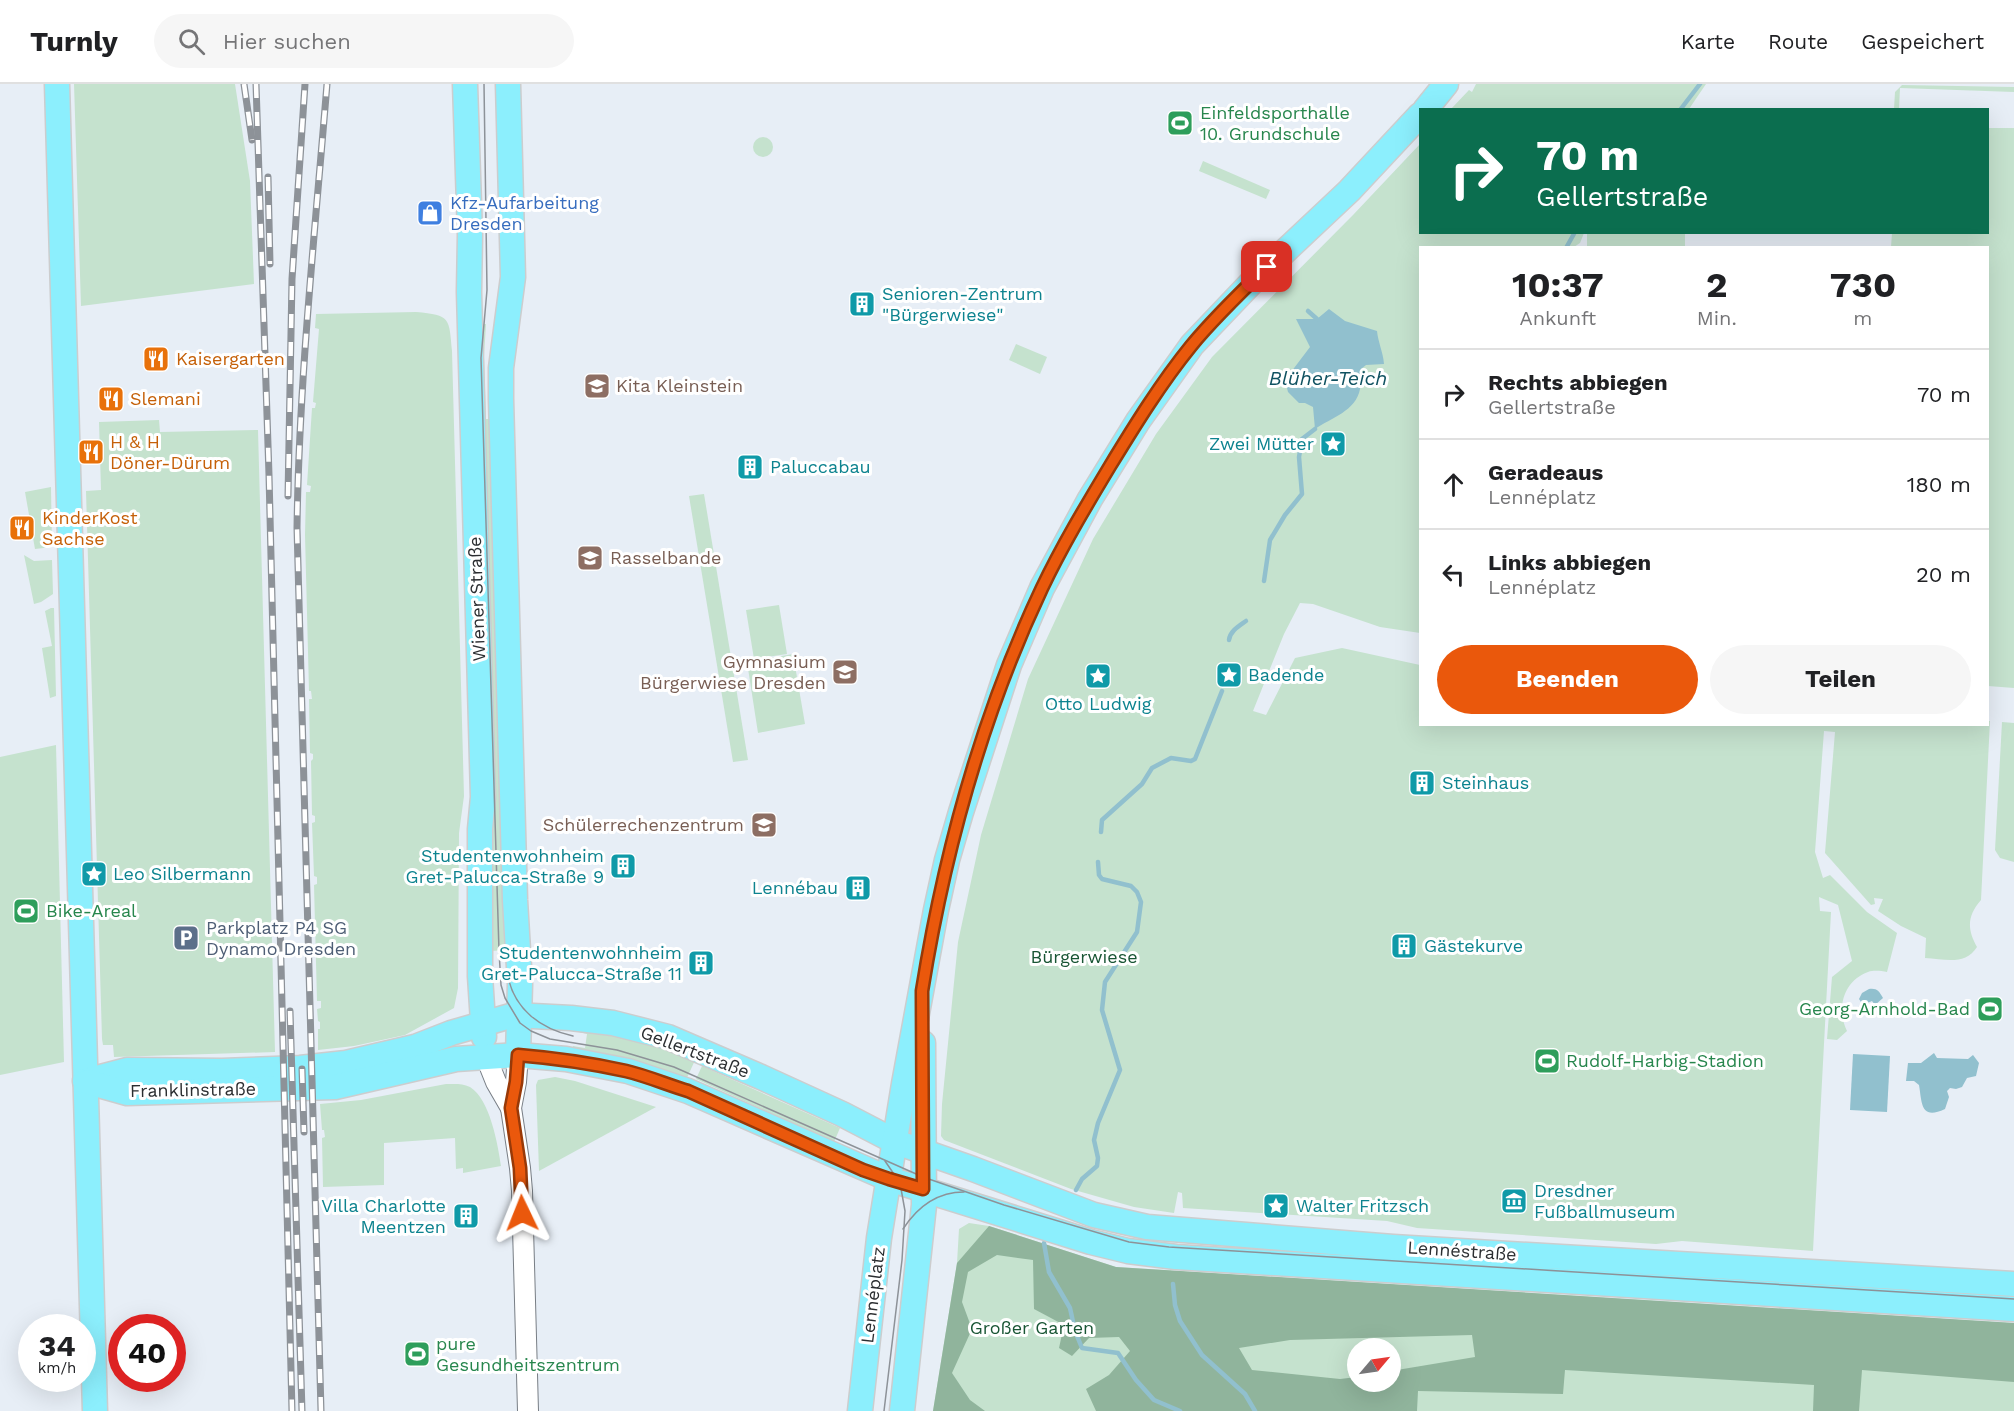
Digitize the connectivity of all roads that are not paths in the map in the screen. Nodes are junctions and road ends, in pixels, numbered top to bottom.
1 (57, 84) edge
2 (465, 84) edge
3 (508, 84) edge
4 (1446, 84) edge
5 (1427, 108) edge
6 (1419, 116) edge
7 (922, 991) junction
8 (521, 1014) junction
9 (482, 1023) junction
10 (518, 1055) junction
11 (486, 1057) junction
12 (85, 1081) junction
13 (511, 1108) junction
14 (896, 1142) junction
15 (924, 1151) junction
16 (889, 1179) junction
17 (923, 1189) junction
18 (2014, 1284) edge
19 (2014, 1309) edge
20 (95, 1411) edge
21 (528, 1411) edge
22 (860, 1411) edge
23 (902, 1411) edge

1 - 12 main road
2 - 9 main road, Wiener Straße
3 - 8 main road, Wiener Straße
4 - 5 main road
6 - 7 main road
7 - 14 main road, Lennéplatz
7 - 15 main road
8 - 9 main road, Gellertstraße
8 - 10 main road, Wiener Straße
8 - 14 main road, Gellertstraße
9 - 11 main road, Wiener Straße
9 - 12 main road, Franklinstraße
10 - 11 main road
10 - 13 street, Wiener Straße
10 - 16 main road
11 - 12 main road, Franklinstraße
11 - 13 street, Wiener Straße
12 - 20 main road
13 - 21 street, Wiener Straße
14 - 15 main road
14 - 16 main road, Lennéplatz
15 - 17 main road
15 - 18 main road, Lennéstraße
16 - 17 main road
16 - 22 main road, Lennéplatz
17 - 19 main road, Lennéstraße
17 - 23 main road

